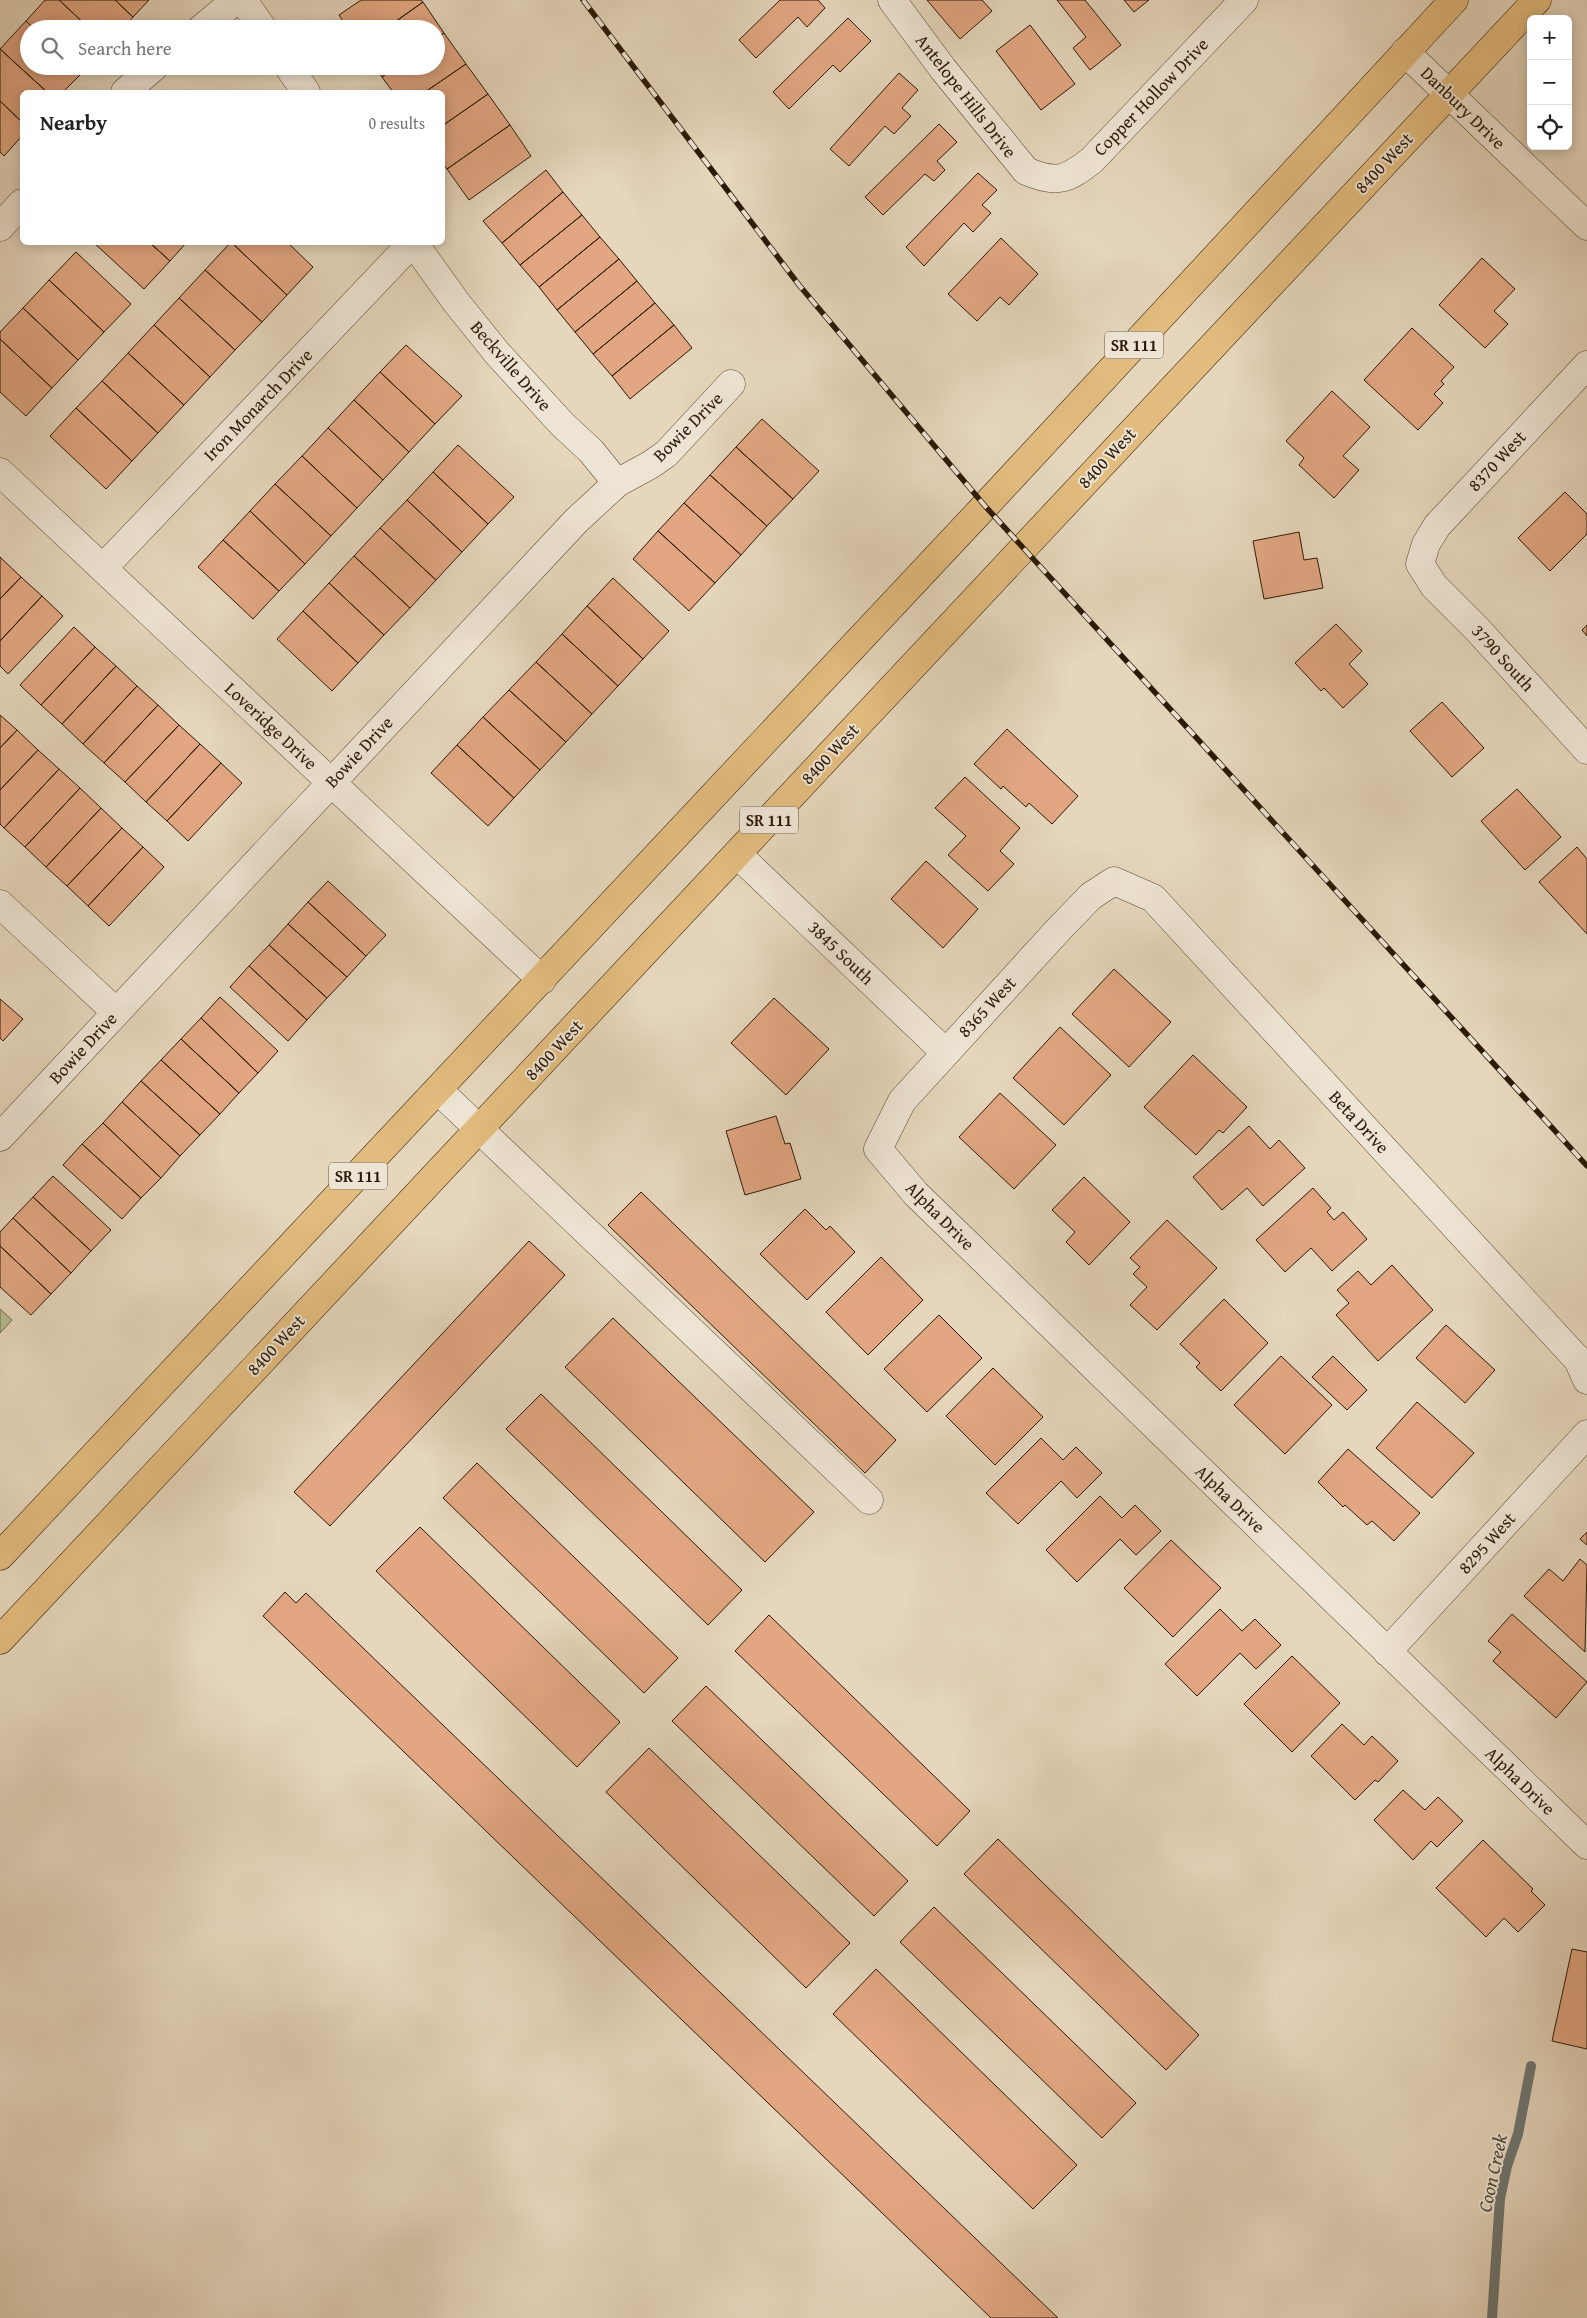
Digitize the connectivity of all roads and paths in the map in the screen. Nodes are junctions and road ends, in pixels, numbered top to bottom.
1 (236, 0) edge
2 (243, 0) edge
3 (892, 0) edge
4 (1244, 0) edge
5 (1454, 0) edge
6 (1537, 0) edge
7 (212, 20) edge
8 (257, 20) edge
9 (1406, 52) junction
10 (145, 75) edge
11 (294, 75) edge
12 (127, 90) edge
13 (305, 90) edge
14 (1448, 94) junction
15 (1050, 178) joint
16 (20, 205) edge
17 (1587, 226) edge
18 (0, 227) edge
19 (410, 245) edge
20 (415, 245) edge
21 (1587, 365) edge
22 (731, 384) dead end
23 (0, 472) edge
24 (616, 483) junction
25 (1420, 564) joint
26 (103, 568) junction
27 (1587, 750) edge
28 (331, 782) junction
29 (737, 854) junction
30 (1114, 881) joint
31 (0, 904) edge
32 (542, 980) junction
33 (116, 1012) junction
34 (945, 1052) junction
35 (438, 1090) junction
36 (479, 1130) junction
37 (0, 1137) edge
38 (878, 1149) joint
39 (1587, 1380) edge
40 (1587, 1434) edge
41 (869, 1500) dead end
42 (0, 1556) edge
43 (0, 1640) edge
44 (1387, 1652) junction
45 (1587, 1845) edge

1 - 7 street
2 - 8 street
3 - 15 street, Antelope Hills Drive
4 - 15 street, Copper Hollow Drive
5 - 9 main road, SR 111
6 - 14 main road, 8400 West / SR 111
9 - 14 street, Danbury Drive
9 - 32 main road, SR 111
10 - 12 street
11 - 13 street
14 - 17 street, Danbury Drive
14 - 29 main road, 8400 West / SR 111
16 - 18 street
19 - 26 street, Iron Monarch Drive
20 - 24 street, Beckville Drive
21 - 25 street, 8370 West
22 - 24 street, Bowie Drive
23 - 26 street, Loveridge Drive
24 - 28 street, Bowie Drive
25 - 27 street, 3790 South
26 - 28 street, Loveridge Drive
28 - 32 street, Loveridge Drive
28 - 33 street, Bowie Drive
29 - 34 street, 3845 South
29 - 36 main road, 8400 West / SR 111
30 - 34 street, 8365 West
30 - 39 street, Beta Drive
31 - 33 street
32 - 35 main road, SR 111
33 - 37 street, Bowie Drive
34 - 38 street, 8365 West
35 - 36 street
35 - 42 main road, SR 111
36 - 41 street
36 - 43 main road, 8400 West / SR 111
38 - 44 street, Alpha Drive
40 - 44 street, 8295 West
44 - 45 street, Alpha Drive

